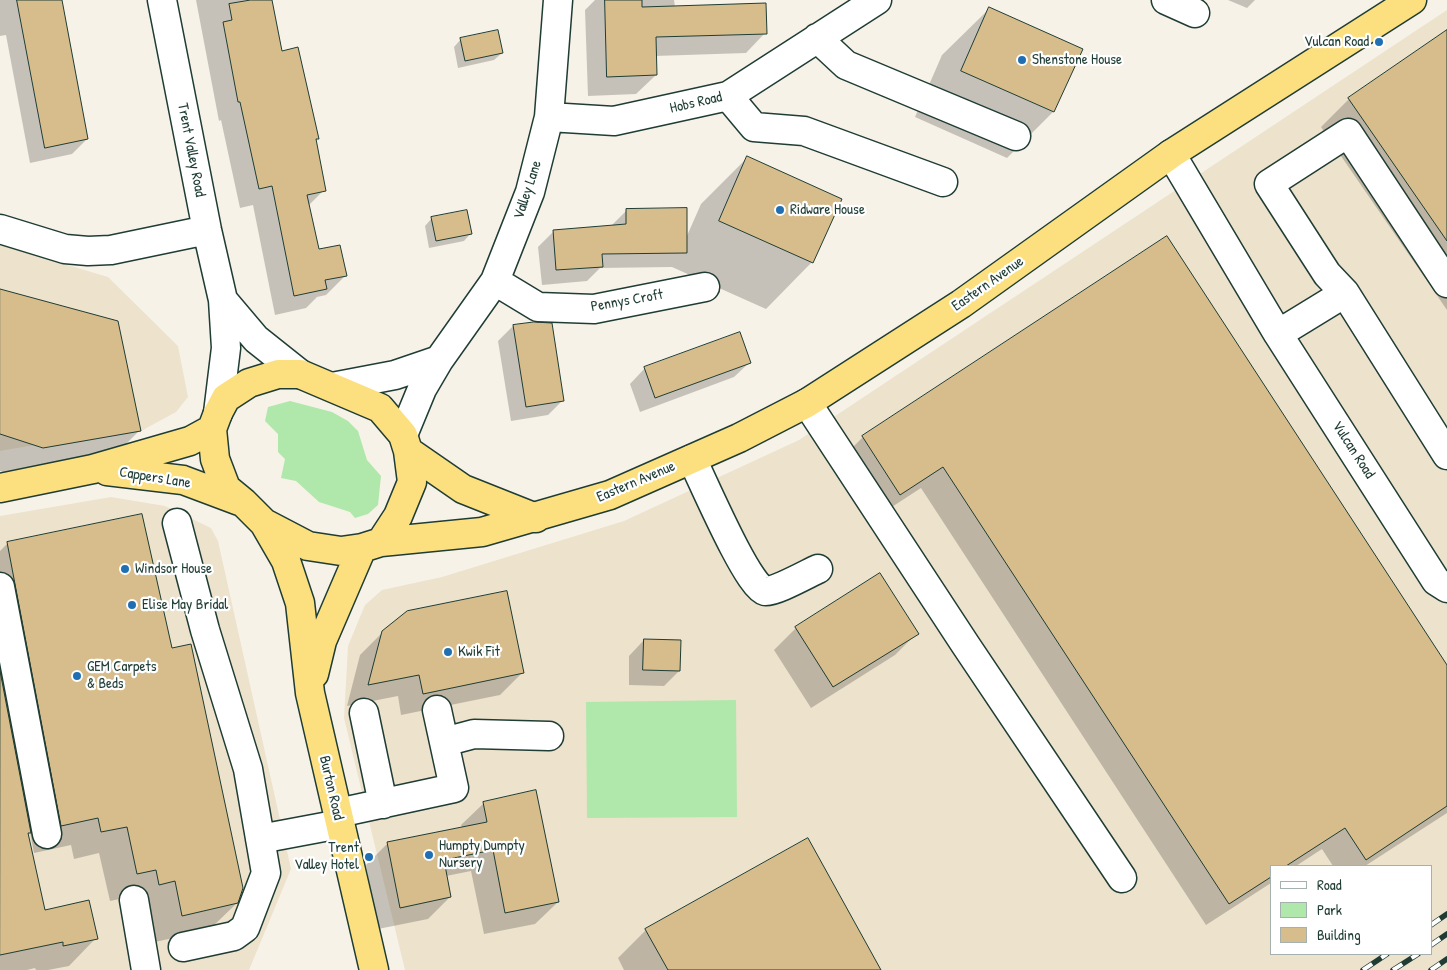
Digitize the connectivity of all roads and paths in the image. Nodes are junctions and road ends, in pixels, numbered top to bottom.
1 (162, 0) edge
2 (558, 0) edge
3 (876, 0) edge
4 (1166, 0) edge
5 (1412, 0) edge
6 (1195, 13) dead end
7 (818, 38) junction
8 (728, 96) junction
9 (548, 117) junction
10 (1016, 136) dead end
11 (1171, 154) junction
12 (943, 182) dead end
13 (0, 229) edge
14 (207, 230) junction
15 (495, 281) junction
16 (1447, 282) edge
17 (705, 287) dead end
18 (1345, 293) junction
19 (223, 300) junction
20 (1278, 334) junction
21 (439, 360) junction
22 (300, 374) junction
23 (332, 387) junction
24 (807, 403) junction
25 (215, 421) junction
26 (406, 443) junction
27 (1447, 455) edge
28 (692, 459) junction
29 (93, 469) junction
30 (0, 488) edge
31 (243, 502) junction
32 (536, 518) junction
33 (177, 523) dead end
34 (264, 523) junction
35 (372, 545) junction
36 (818, 569) dead end
37 (0, 587) edge
38 (1447, 588) edge
39 (310, 693) junction
40 (437, 710) dead end
41 (364, 713) dead end
42 (549, 736) dead end
43 (444, 742) junction
44 (383, 804) junction
45 (339, 819) junction
46 (47, 834) dead end
47 (260, 840) junction
48 (1122, 878) dead end
49 (134, 900) dead end
50 (183, 947) dead end
51 (146, 970) edge
52 (374, 970) edge

1 - 14 street, Trent Valley Road
2 - 9 street, Valley Lane
3 - 7 street, Hobs Road
4 - 6 street
5 - 11 highway, Eastern Avenue
7 - 8 street, Hobs Road
7 - 10 street
8 - 9 street, Hobs Road
8 - 12 street
9 - 15 street, Valley Lane
11 - 20 street, Vulcan Road
11 - 24 highway, Eastern Avenue
13 - 14 street
14 - 19 street, Trent Valley Road
15 - 17 street, Pennys Croft
15 - 21 street, Valley Lane
16 - 18 street
18 - 20 street
18 - 27 street
19 - 22 street, Trent Valley Road
19 - 25 street, Trent Valley Road
20 - 38 street, Vulcan Road
21 - 23 street
21 - 26 street, Valley Lane
22 - 23 highway
22 - 25 highway
23 - 26 highway
24 - 28 highway, Eastern Avenue
24 - 48 street
25 - 29 highway, Cappers Lane
25 - 31 highway
26 - 32 highway
26 - 35 highway
28 - 32 highway, Eastern Avenue
28 - 36 street
29 - 30 highway, Cappers Lane
29 - 31 highway, Cappers Lane
31 - 34 highway
32 - 35 highway, Eastern Avenue
33 - 47 street
34 - 35 highway, Eastern Avenue
34 - 39 highway, Burton Road
35 - 39 highway
37 - 46 street
39 - 45 highway, Burton Road
40 - 43 street
41 - 44 street
42 - 43 street
43 - 44 street
44 - 45 street
45 - 47 street
45 - 52 highway, Burton Road
47 - 50 street
49 - 51 street

